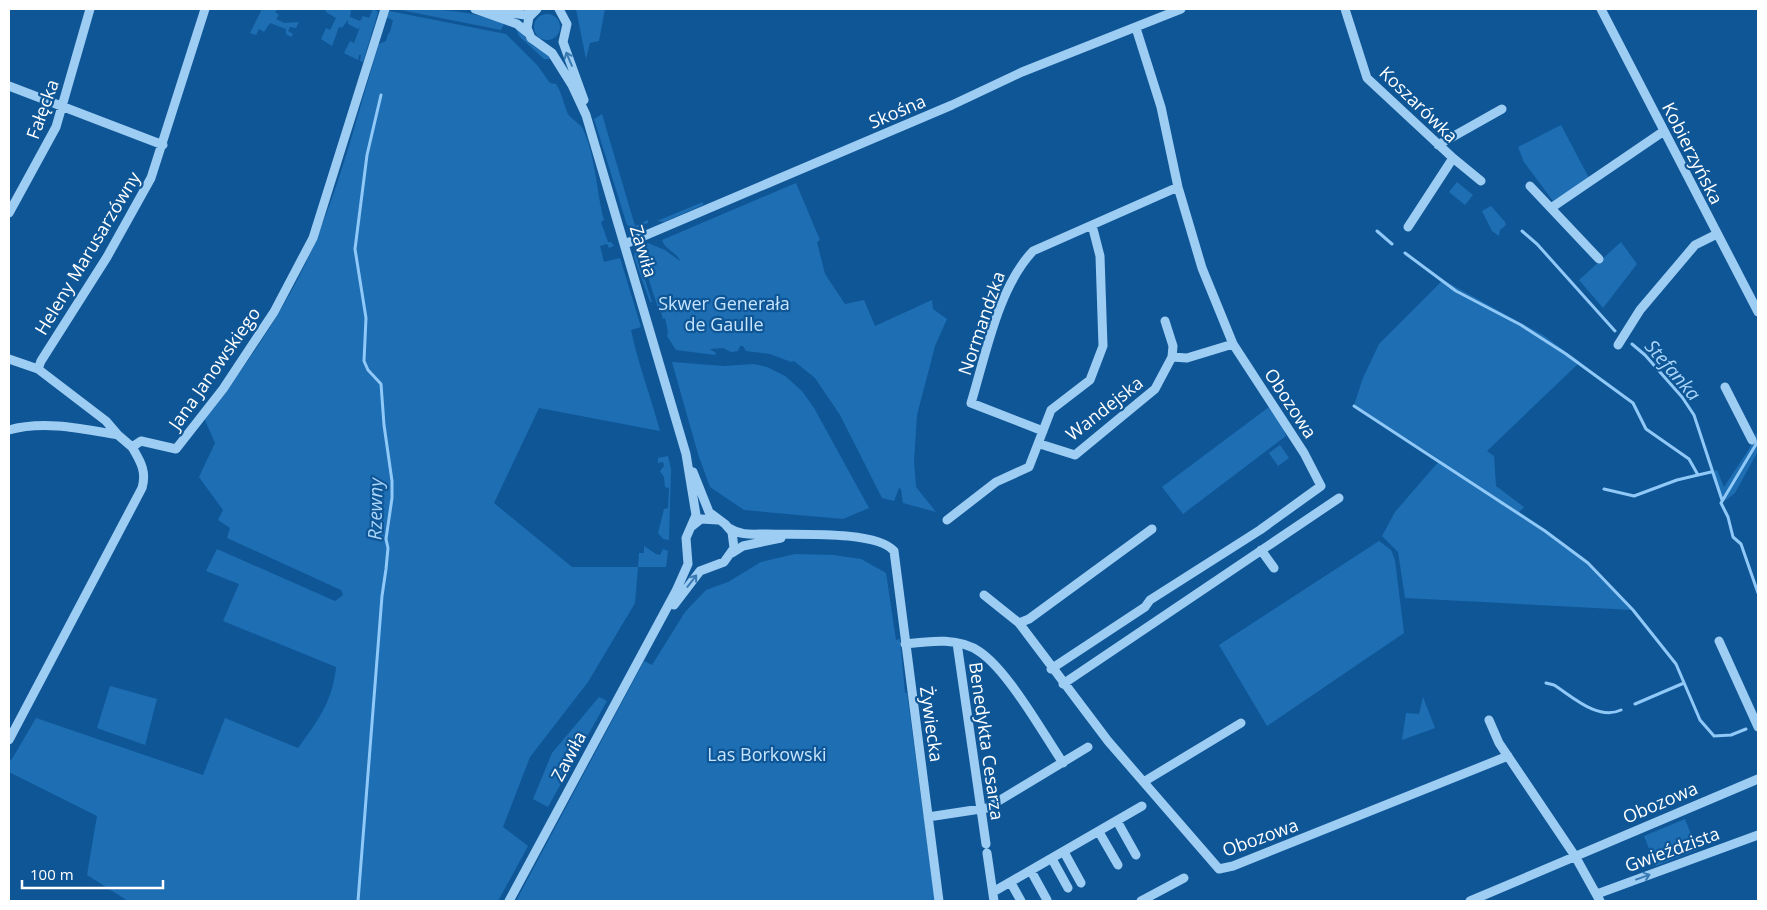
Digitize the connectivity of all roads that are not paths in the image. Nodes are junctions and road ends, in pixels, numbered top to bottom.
1 (90, 9) edge
2 (205, 9) edge
3 (385, 9) edge
4 (477, 9) edge
5 (1181, 9) edge
6 (1345, 9) edge
7 (1601, 9) edge
8 (558, 10) edge
9 (535, 11) edge
10 (1136, 28) junction
11 (528, 33) junction
12 (564, 36) junction
13 (544, 46) junction
14 (9, 86) edge
15 (63, 107) junction
16 (1502, 110) dead end
17 (586, 115) junction
18 (1664, 131) junction
19 (1438, 145) junction
20 (163, 146) junction
21 (1452, 158) junction
22 (1480, 181) dead end
23 (1530, 186) dead end
24 (1178, 187) junction
25 (1551, 208) junction
26 (9, 214) edge
27 (1092, 225) junction
28 (1408, 226) dead end
29 (1717, 234) junction
30 (625, 244) junction
31 (1599, 259) dead end
32 (1758, 312) edge
33 (1164, 321) dead end
34 (1233, 344) junction
35 (1618, 345) dead end
36 (1172, 357) junction
37 (9, 359) edge
38 (38, 369) junction
39 (1725, 386) dead end
40 (9, 430) edge
41 (1043, 432) junction
42 (118, 435) junction
43 (1752, 440) dead end
44 (1040, 444) junction
45 (132, 446) junction
46 (686, 454) junction
47 (1339, 498) dead end
48 (720, 520) junction
49 (947, 520) dead end
50 (691, 527) junction
51 (729, 528) junction
52 (1152, 529) dead end
53 (796, 535) junction
54 (1261, 550) junction
55 (688, 554) junction
56 (732, 554) junction
57 (709, 567) junction
58 (1274, 568) dead end
59 (984, 594) dead end
60 (1019, 623) junction
61 (657, 627) junction
62 (1719, 641) dead end
63 (957, 643) junction
64 (906, 644) junction
65 (1051, 669) junction
66 (1063, 684) junction
67 (1489, 720) dead end
68 (1241, 723) dead end
69 (1758, 727) edge
70 (9, 740) edge
71 (1088, 748) dead end
72 (1508, 756) junction
73 (1063, 762) junction
74 (1758, 779) edge
75 (1145, 781) junction
76 (1142, 806) dead end
77 (980, 810) junction
78 (928, 818) junction
79 (1118, 821) junction
80 (1099, 832) junction
81 (1758, 835) edge
82 (1064, 852) junction
83 (1136, 855) dead end
84 (1574, 856) junction
85 (1052, 859) junction
86 (1118, 864) dead end
87 (1031, 871) junction
88 (1184, 878) dead end
89 (1011, 883) junction
90 (1081, 883) dead end
91 (1068, 888) dead end
92 (993, 897) edge
93 (1598, 898) edge
94 (1047, 900) dead end
95 (509, 901) edge
96 (940, 901) edge
97 (1021, 901) edge
98 (1141, 901) edge
99 (1470, 901) edge

1 - 15 street, Fałęcka
2 - 20 street, Heleny Marusarzówny
3 - 45 street, Jana Janowskiego
4 - 9 street
4 - 11 street, Zawiła
5 - 10 street, Skośna
6 - 19 street, Koszarówka
7 - 18 street, Kobierzyńska
8 - 12 street, Zawiła
9 - 11 street
10 - 24 street, Obozowa
10 - 30 street, Skośna
11 - 13 street, Zawiła
12 - 13 street
17 -> 12 street, Zawiła
13 - 17 street, Zawiła
14 - 15 street
15 - 20 street
15 - 26 street, Fałęcka
16 - 19 street
17 - 30 street, Zawiła
18 - 25 street
18 - 29 street, Kobierzyńska
19 - 21 street, Koszarówka
20 - 38 street, Heleny Marusarzówny
21 - 22 street, Koszarówka
21 - 28 street
23 - 25 street
24 - 27 street, Normandzka
24 - 34 street, Obozowa
25 - 31 street
27 - 41 street
27 - 41 street, Normandzka
29 - 32 street, Kobierzyńska
29 - 35 street
30 - 46 street, Zawiła
33 - 36 street
34 - 36 street
34 - 65 street, Obozowa
36 - 44 street, Wandejska
37 - 38 street
38 - 42 street
39 - 43 street
40 - 42 street
41 - 44 street
42 - 45 street
44 - 49 street
45 - 70 street
46 - 48 street, Zawiła
46 - 50 street, Zawiła
47 - 54 street
48 - 50 street
48 - 51 street, Zawiła
50 - 55 street, Zawiła
51 - 53 street
51 - 56 street
52 - 60 street
53 - 56 street, Zawiła
53 - 64 street, Żywiecka
54 - 58 street
54 - 66 street
55 - 57 street
55 - 61 street, Zawiła
56 - 57 street, Zawiła
61 -> 57 street, Zawiła
59 - 60 street, Obozowa
60 - 65 street, Obozowa
61 - 95 street, Zawiła
62 - 69 street
63 - 64 street
63 - 73 street
63 - 77 street, Benedykta Cesarza
64 - 78 street, Żywiecka
65 - 66 street, Obozowa
66 - 75 street, Obozowa
67 - 72 street
68 - 75 street
71 - 73 street
72 - 75 street, Obozowa
72 - 84 street
73 - 77 street
74 - 84 street, Obozowa
76 - 79 street
77 - 78 street
77 - 92 street, Benedykta Cesarza
78 - 96 street, Żywiecka
79 - 80 street
79 - 83 street
80 - 82 street
80 - 86 street
93 -> 81 street, Gwieździsta
82 - 85 street
82 - 90 street
84 - 93 street
84 - 99 street, Obozowa
85 - 87 street
85 - 91 street
87 - 89 street
87 - 94 street
88 - 98 street
89 - 92 street
89 - 97 street

